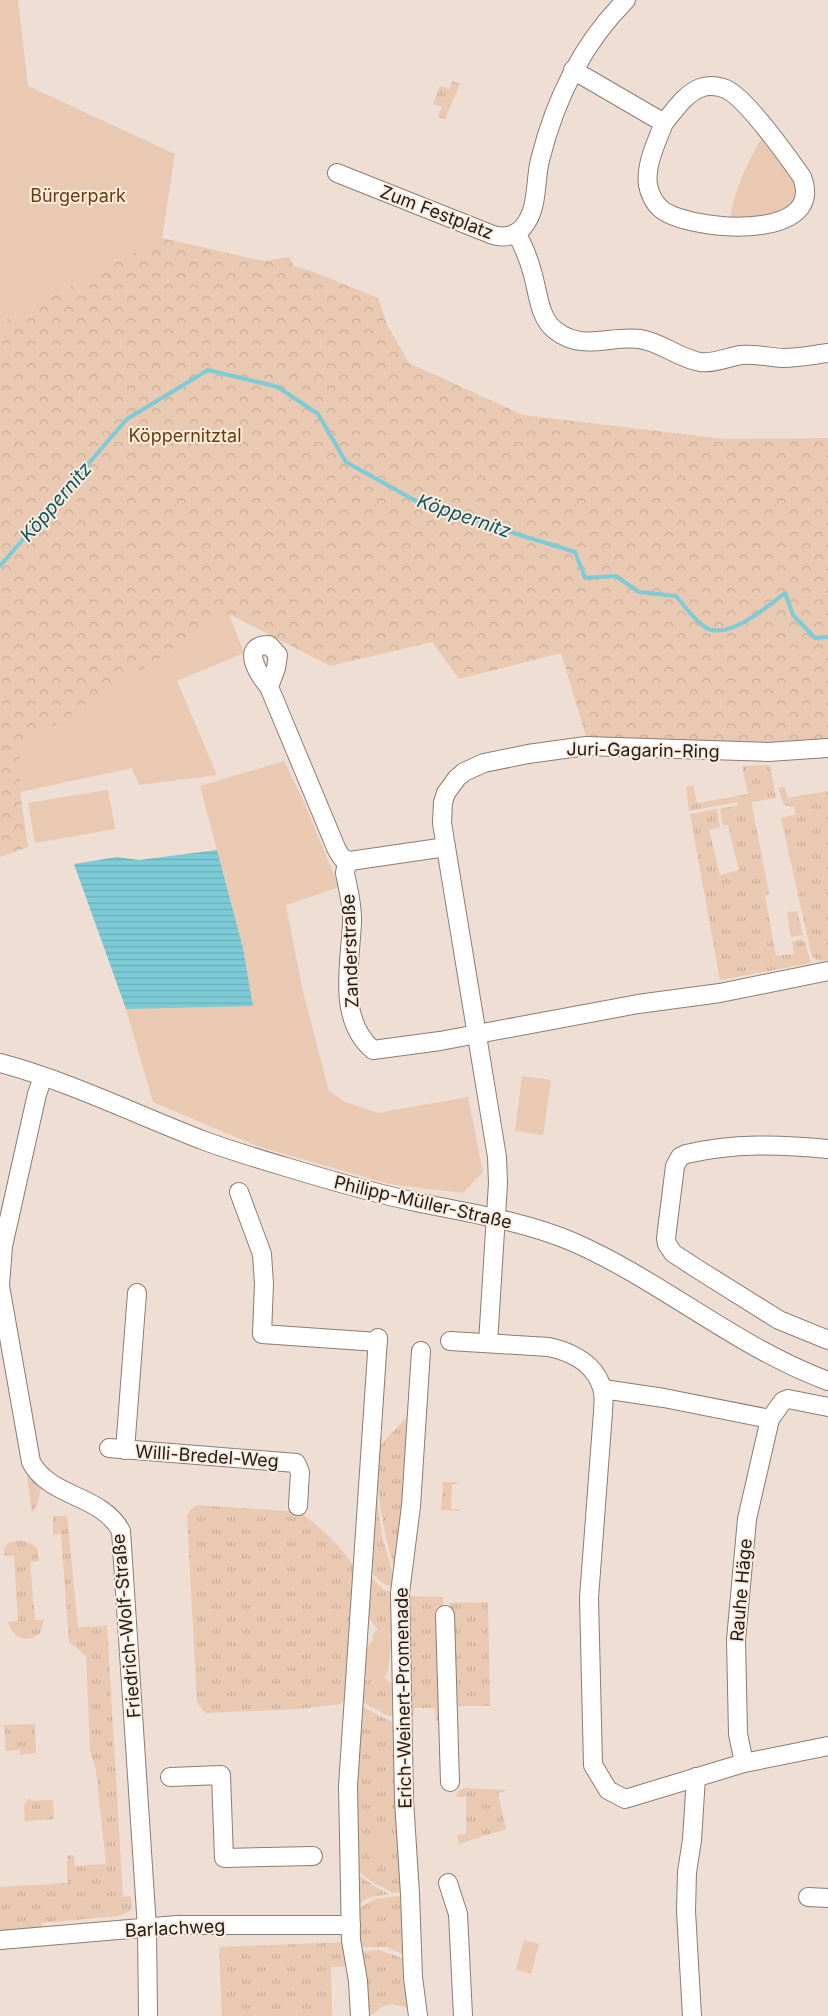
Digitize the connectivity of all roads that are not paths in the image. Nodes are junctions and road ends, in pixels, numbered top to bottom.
1 (626, 0) edge
2 (573, 70) junction
3 (664, 122) junction
4 (337, 173) dead end
5 (516, 233) junction
6 (828, 352) edge
7 (268, 687) dead end
8 (828, 748) edge
9 (446, 847) junction
10 (350, 861) junction
11 (828, 971) edge
12 (476, 1034) junction
13 (0, 1063) edge
14 (43, 1077) junction
15 (828, 1149) edge
16 (239, 1192) dead end
17 (495, 1219) junction
18 (0, 1286) edge
19 (137, 1293) dead end
20 (828, 1340) edge
21 (450, 1341) dead end
22 (488, 1343) junction
23 (421, 1351) dead end
24 (828, 1382) edge
25 (603, 1389) junction
26 (828, 1407) edge
27 (770, 1419) junction
28 (298, 1506) dead end
29 (445, 1615) dead end
30 (828, 1746) edge
31 (744, 1763) junction
32 (170, 1777) dead end
33 (696, 1777) junction
34 (450, 1782) dead end
35 (313, 1856) dead end
36 (448, 1883) dead end
37 (808, 1897) dead end
38 (828, 1898) edge
39 (351, 1924) junction
40 (147, 1928) junction
41 (0, 1940) edge
42 (148, 2016) edge
43 (360, 2016) edge
44 (418, 2016) edge
45 (464, 2016) edge
46 (692, 2016) edge

1 - 2 street, Zum Festplatz
2 - 3 street
2 - 5 street, Zum Festplatz
3 - 3 street
4 - 5 street, Zum Festplatz
5 - 6 street
7 - 10 street
8 - 9 street, Juri-Gagarin-Ring
9 - 10 street
9 - 12 street, Juri-Gagarin-Ring
10 - 12 street, Zanderstraße
11 - 12 street
12 - 17 street, Juri-Gagarin-Ring
13 - 14 street, Philipp-Müller-Straße
14 - 17 street, Philipp-Müller-Straße
14 - 18 street, Friedrich-Wolf-Straße
15 - 20 street
16 - 39 street
17 - 22 street
17 - 24 street, Philipp-Müller-Straße
18 - 40 street, Friedrich-Wolf-Straße
19 - 28 street, Willi-Bredel-Weg
21 - 22 street
22 - 25 street
23 - 44 street, Erich-Weinert-Promenade
25 - 27 street
25 - 33 street
26 - 27 street
27 - 31 street, Rauhe Häge
29 - 34 street
30 - 31 street
31 - 33 street
32 - 35 street
33 - 46 street
36 - 45 street
37 - 38 street
39 - 40 street, Barlachweg
39 - 43 street
40 - 41 street, Barlachweg
40 - 42 street, Friedrich-Wolf-Straße

